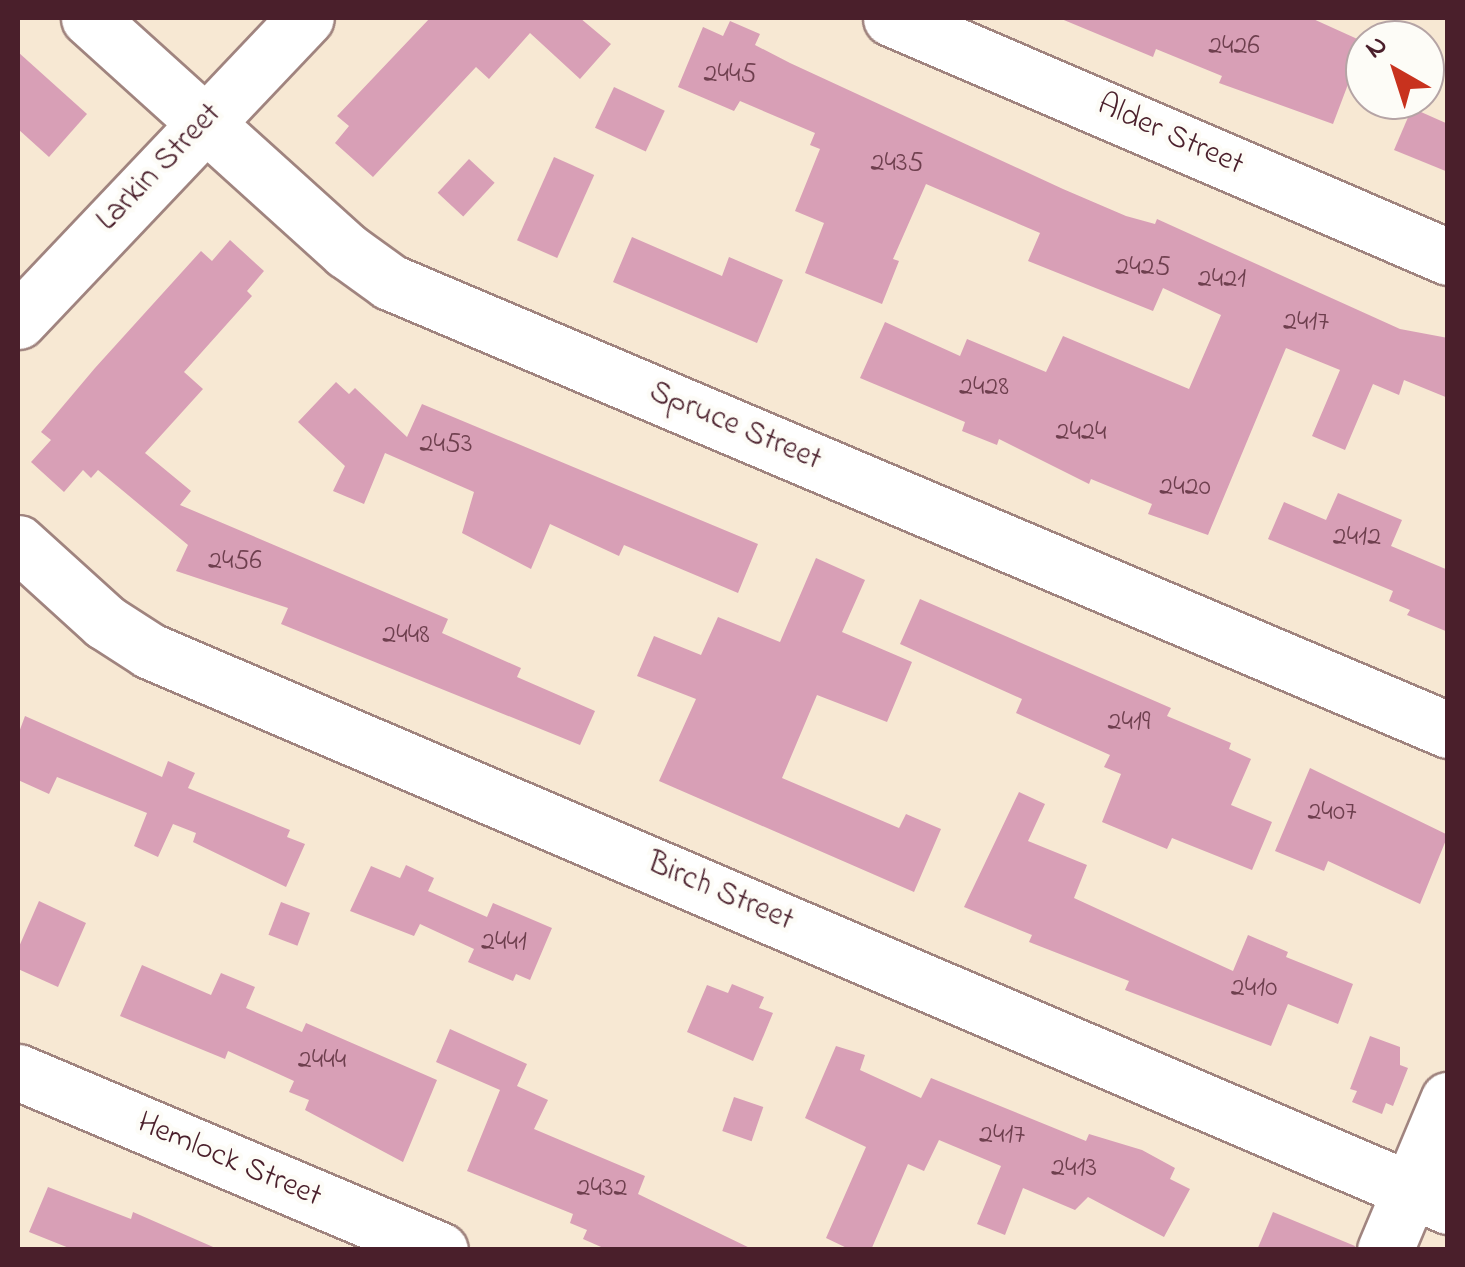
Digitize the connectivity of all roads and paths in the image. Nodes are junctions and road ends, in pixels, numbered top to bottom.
1 (89, 18) edge
2 (306, 18) edge
3 (891, 18) edge
4 (204, 122) junction
5 (1448, 257) edge
6 (18, 320) edge
7 (18, 542) edge
8 (1448, 730) edge
9 (18, 1072) edge
10 (1448, 1100) edge
11 (1429, 1198) edge
12 (440, 1250) edge
13 (1385, 1250) edge

1 - 4 street, Spruce Street
2 - 4 street, Larkin Street
3 - 5 street, Alder Street
4 - 6 street, Larkin Street
4 - 8 street, Spruce Street
7 - 11 street, Birch Street
9 - 12 street, Hemlock Street
10 - 11 street
11 - 13 street

